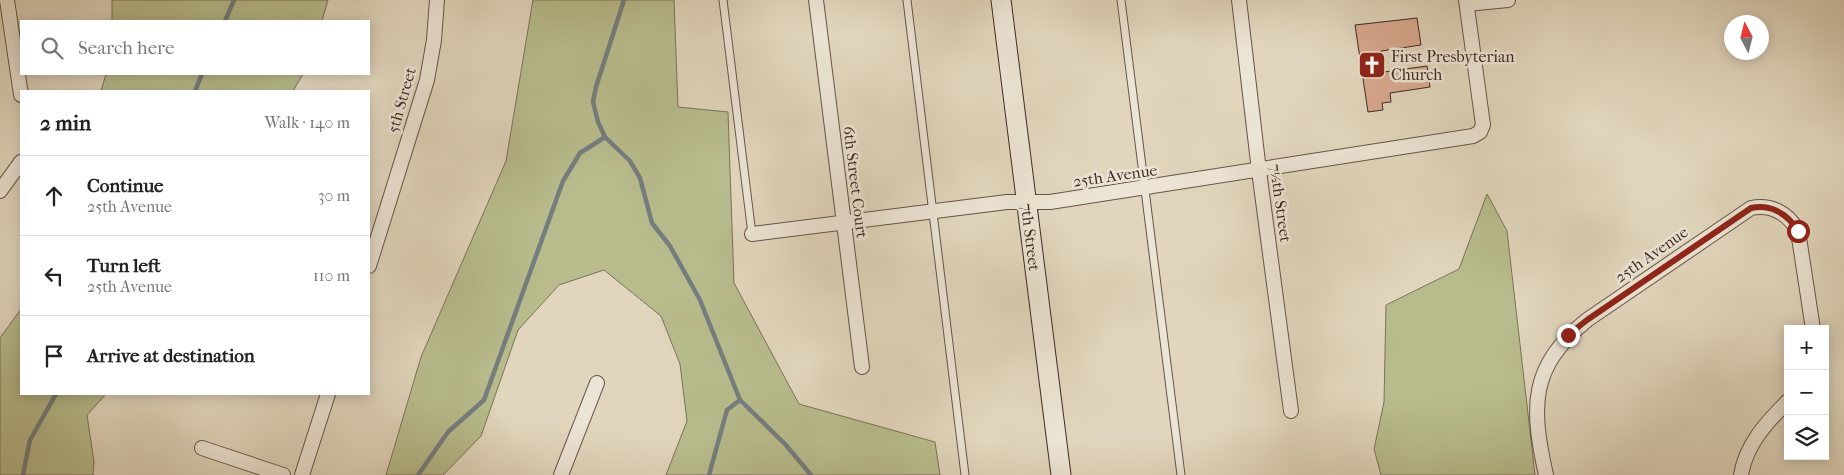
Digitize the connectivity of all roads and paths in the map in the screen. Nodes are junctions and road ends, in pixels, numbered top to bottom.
1 (7, 0) edge
2 (437, 0) edge
3 (723, 0) edge
4 (816, 0) edge
5 (907, 0) edge
6 (1001, 0) edge
7 (1122, 0) edge
8 (1239, 0) edge
9 (1508, 0) edge
10 (1467, 2) edge
11 (20, 90) edge
12 (20, 163) edge
13 (1259, 170) junction
14 (1145, 189) junction
15 (0, 191) edge
16 (1026, 202) junction
17 (934, 212) junction
18 (844, 224) junction
19 (752, 234) joint
20 (370, 263) edge
21 (1812, 325) edge
22 (862, 368) dead end
23 (597, 383) dead end
24 (328, 395) edge
25 (1784, 405) edge
26 (1291, 411) dead end
27 (202, 448) dead end
28 (283, 475) edge
29 (302, 475) edge
30 (561, 475) edge
31 (965, 475) edge
32 (1061, 475) edge
33 (1181, 475) edge
34 (1546, 475) edge
35 (1742, 475) edge

1 - 11 street
2 - 20 street, 5th Street
3 - 19 lane
4 - 18 street, 6th Street Court
5 - 17 lane
6 - 16 main road, 7th Street
7 - 14 lane
8 - 13 street, 7½th Street
9 - 10 street
10 - 13 street, 25th Avenue
12 - 15 street
13 - 14 street, 25th Avenue
13 - 26 street, 7½th Street
14 - 16 street, 25th Avenue
14 - 33 lane
16 - 17 street, 25th Avenue
16 - 32 main road, 7th Street
17 - 18 street, 25th Avenue
17 - 31 lane
18 - 19 street, 25th Avenue
18 - 22 street, 6th Street Court
21 - 34 street, 25th Avenue
23 - 30 street
24 - 29 street
25 - 35 street
27 - 28 street

